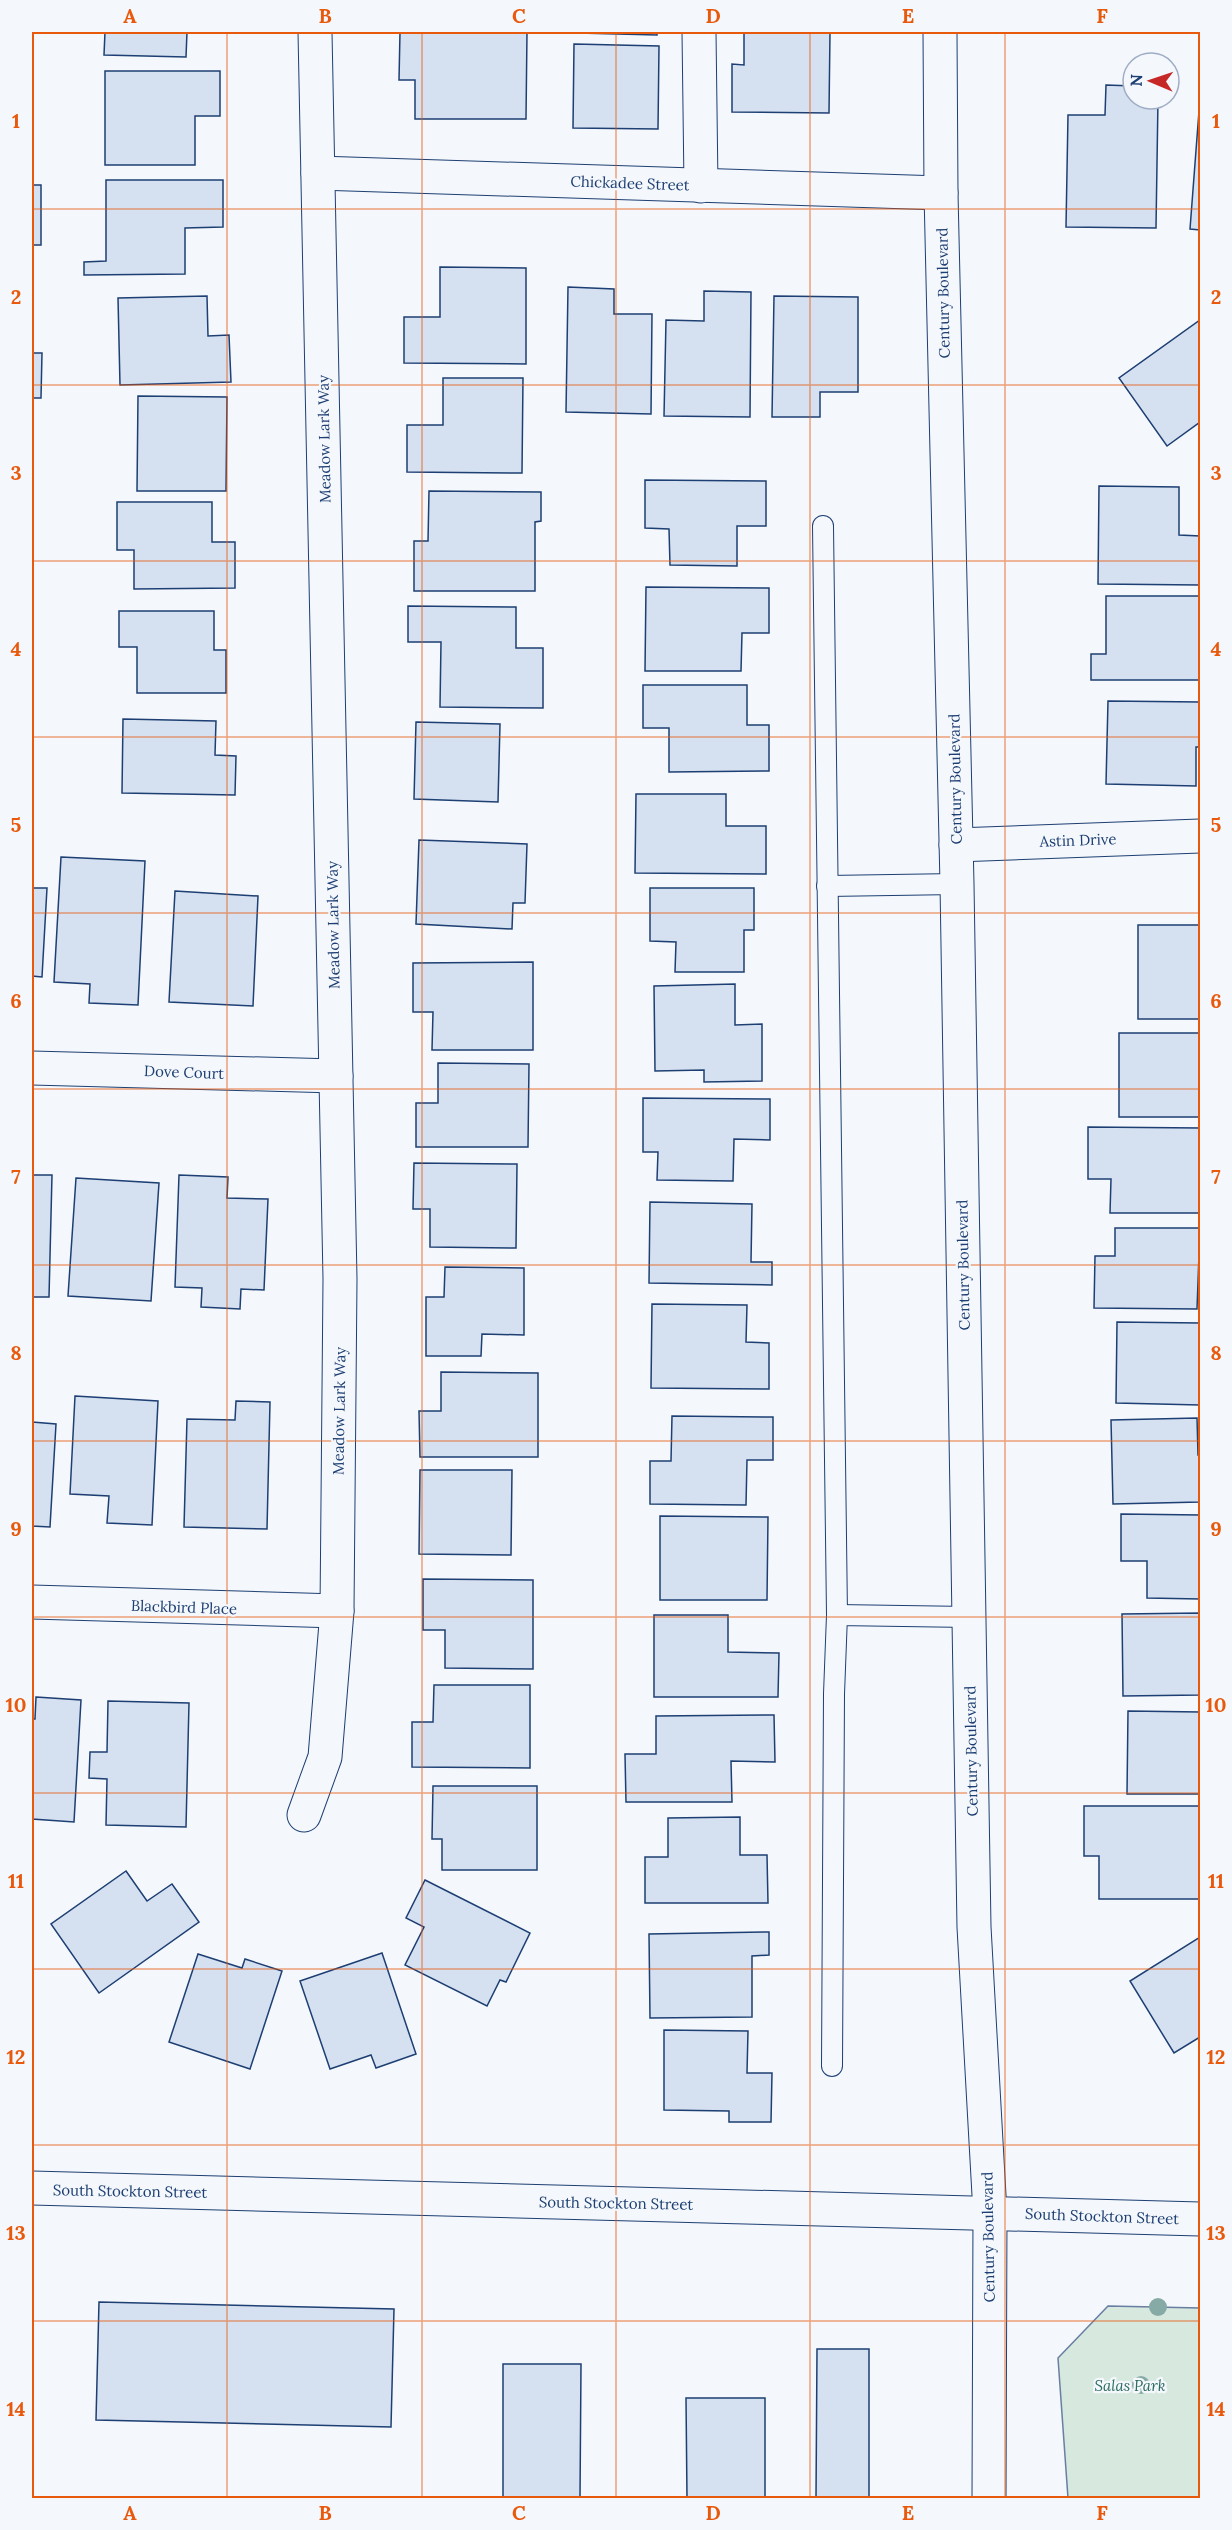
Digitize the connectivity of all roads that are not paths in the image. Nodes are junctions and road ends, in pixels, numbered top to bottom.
1 (315, 32) edge
2 (699, 32) edge
3 (940, 32) edge
4 (318, 173) junction
5 (701, 186) junction
6 (941, 193) junction
7 (823, 526) dead end
8 (1200, 836) edge
9 (956, 845) junction
10 (957, 884) junction
11 (827, 886) junction
12 (32, 1068) edge
13 (336, 1077) junction
14 (32, 1602) edge
15 (337, 1611) junction
16 (837, 1615) junction
17 (969, 1617) junction
18 (304, 1815) dead end
19 (832, 2066) dead end
20 (32, 2188) edge
21 (990, 2213) junction
22 (1200, 2219) edge
23 (989, 2499) edge

1 - 4 street, Meadow Lark Way
2 - 5 street
3 - 6 street, Century Boulevard
4 - 5 street, Chickadee Street
4 - 13 street, Meadow Lark Way
5 - 6 street, Chickadee Street
6 - 9 street, Century Boulevard
7 - 11 lane
8 - 9 street, Astin Drive
9 - 10 street, Century Boulevard
10 - 11 lane
10 - 17 street, Century Boulevard
11 - 16 lane
12 - 13 street, Dove Court
13 - 15 street, Meadow Lark Way
14 - 15 street, Blackbird Place
15 - 18 street, Meadow Lark Way
16 - 17 lane
16 - 19 lane
17 - 21 street, Century Boulevard
20 - 21 street, South Stockton Street
21 - 22 street, South Stockton Street
21 - 23 street, Century Boulevard

